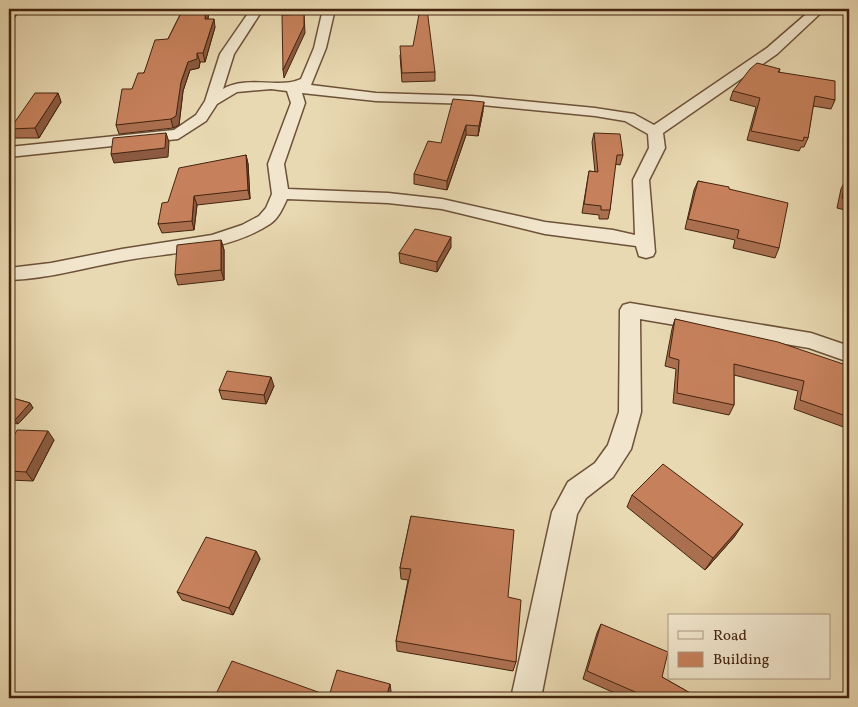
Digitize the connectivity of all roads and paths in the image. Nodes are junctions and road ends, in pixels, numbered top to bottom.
1 (14, 9) edge
2 (257, 9) edge
3 (329, 9) edge
4 (819, 9) edge
5 (9, 15) edge
6 (294, 88) junction
7 (212, 101) junction
8 (655, 132) junction
9 (9, 152) edge
10 (280, 194) junction
11 (9, 274) edge
12 (849, 354) edge
13 (526, 698) edge

1 - 5 street
2 - 7 street
3 - 6 street
4 - 8 street
6 - 7 street
6 - 8 street
6 - 10 street
7 - 9 street
8 - 10 street
10 - 11 street
12 - 13 street

